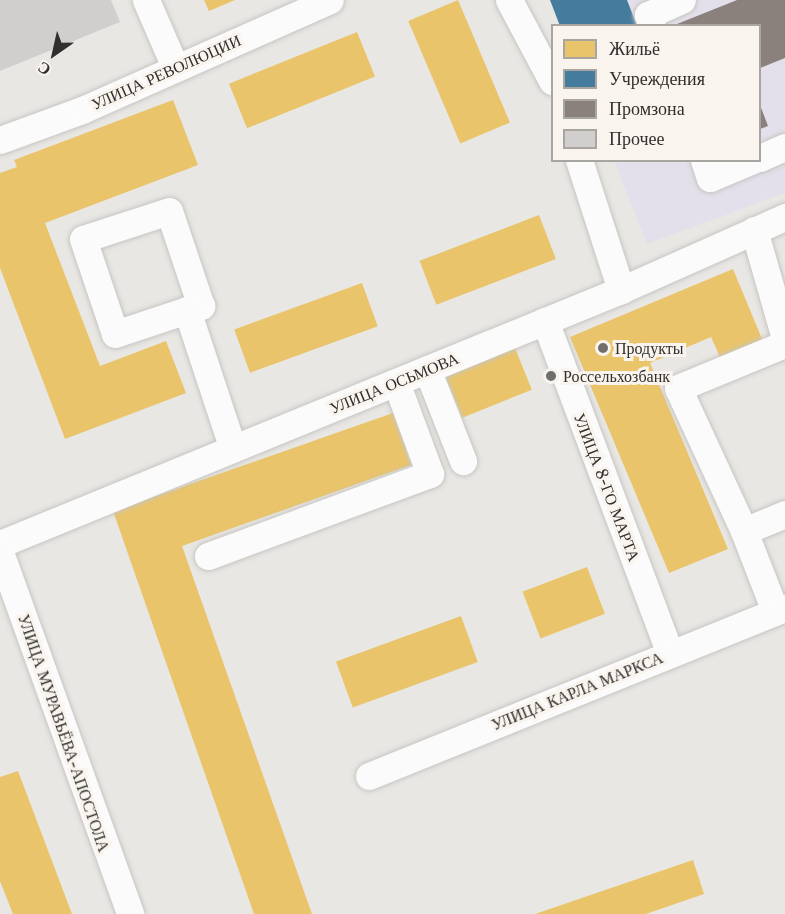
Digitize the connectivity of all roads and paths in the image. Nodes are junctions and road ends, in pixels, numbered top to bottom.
1 (146, 0) edge
2 (330, 0) edge
3 (509, 0) edge
4 (682, 0) edge
5 (651, 24) edge
6 (175, 67) junction
7 (551, 79) edge
8 (0, 140) edge
9 (785, 147) edge
10 (761, 157) edge
11 (580, 162) edge
12 (705, 162) edge
13 (748, 162) edge
14 (785, 217) edge
15 (754, 230) junction
16 (621, 290) junction
17 (188, 310) junction
18 (545, 321) junction
19 (785, 338) edge
20 (785, 344) edge
21 (427, 369) junction
22 (396, 382) junction
23 (233, 449) junction
24 (463, 461) dead end
25 (785, 514) edge
26 (744, 531) junction
27 (0, 544) edge
28 (0, 552) edge
29 (208, 556) dead end
30 (780, 610) edge
31 (670, 653) junction
32 (369, 776) dead end
33 (130, 914) edge

1 - 6 street
2 - 6 street, УЛИЦА РЕВОЛЮЦИИ
3 - 7 street
4 - 5 street
6 - 8 street, УЛИЦА РЕВОЛЮЦИИ
9 - 10 street
11 - 16 street
12 - 13 street
14 - 15 street, УЛИЦА ОСЬМОВА
15 - 16 street, УЛИЦА ОСЬМОВА
15 - 19 street
16 - 18 street, УЛИЦА ОСЬМОВА
17 - 17 street
17 - 23 street
18 - 21 street, УЛИЦА ОСЬМОВА
18 - 31 street, УЛИЦА 8-ГО МАРТА
20 - 26 street
21 - 22 street, УЛИЦА ОСЬМОВА
21 - 24 street
22 - 23 street, УЛИЦА ОСЬМОВА
22 - 29 street
23 - 27 street, УЛИЦА ОСЬМОВА
25 - 26 street
26 - 30 street
28 - 33 street, УЛИЦА МУРАВЬЁВА-АПОСТОЛА
30 - 31 street, УЛИЦА КАРЛА МАРКСА
31 - 32 street, УЛИЦА КАРЛА МАРКСА

